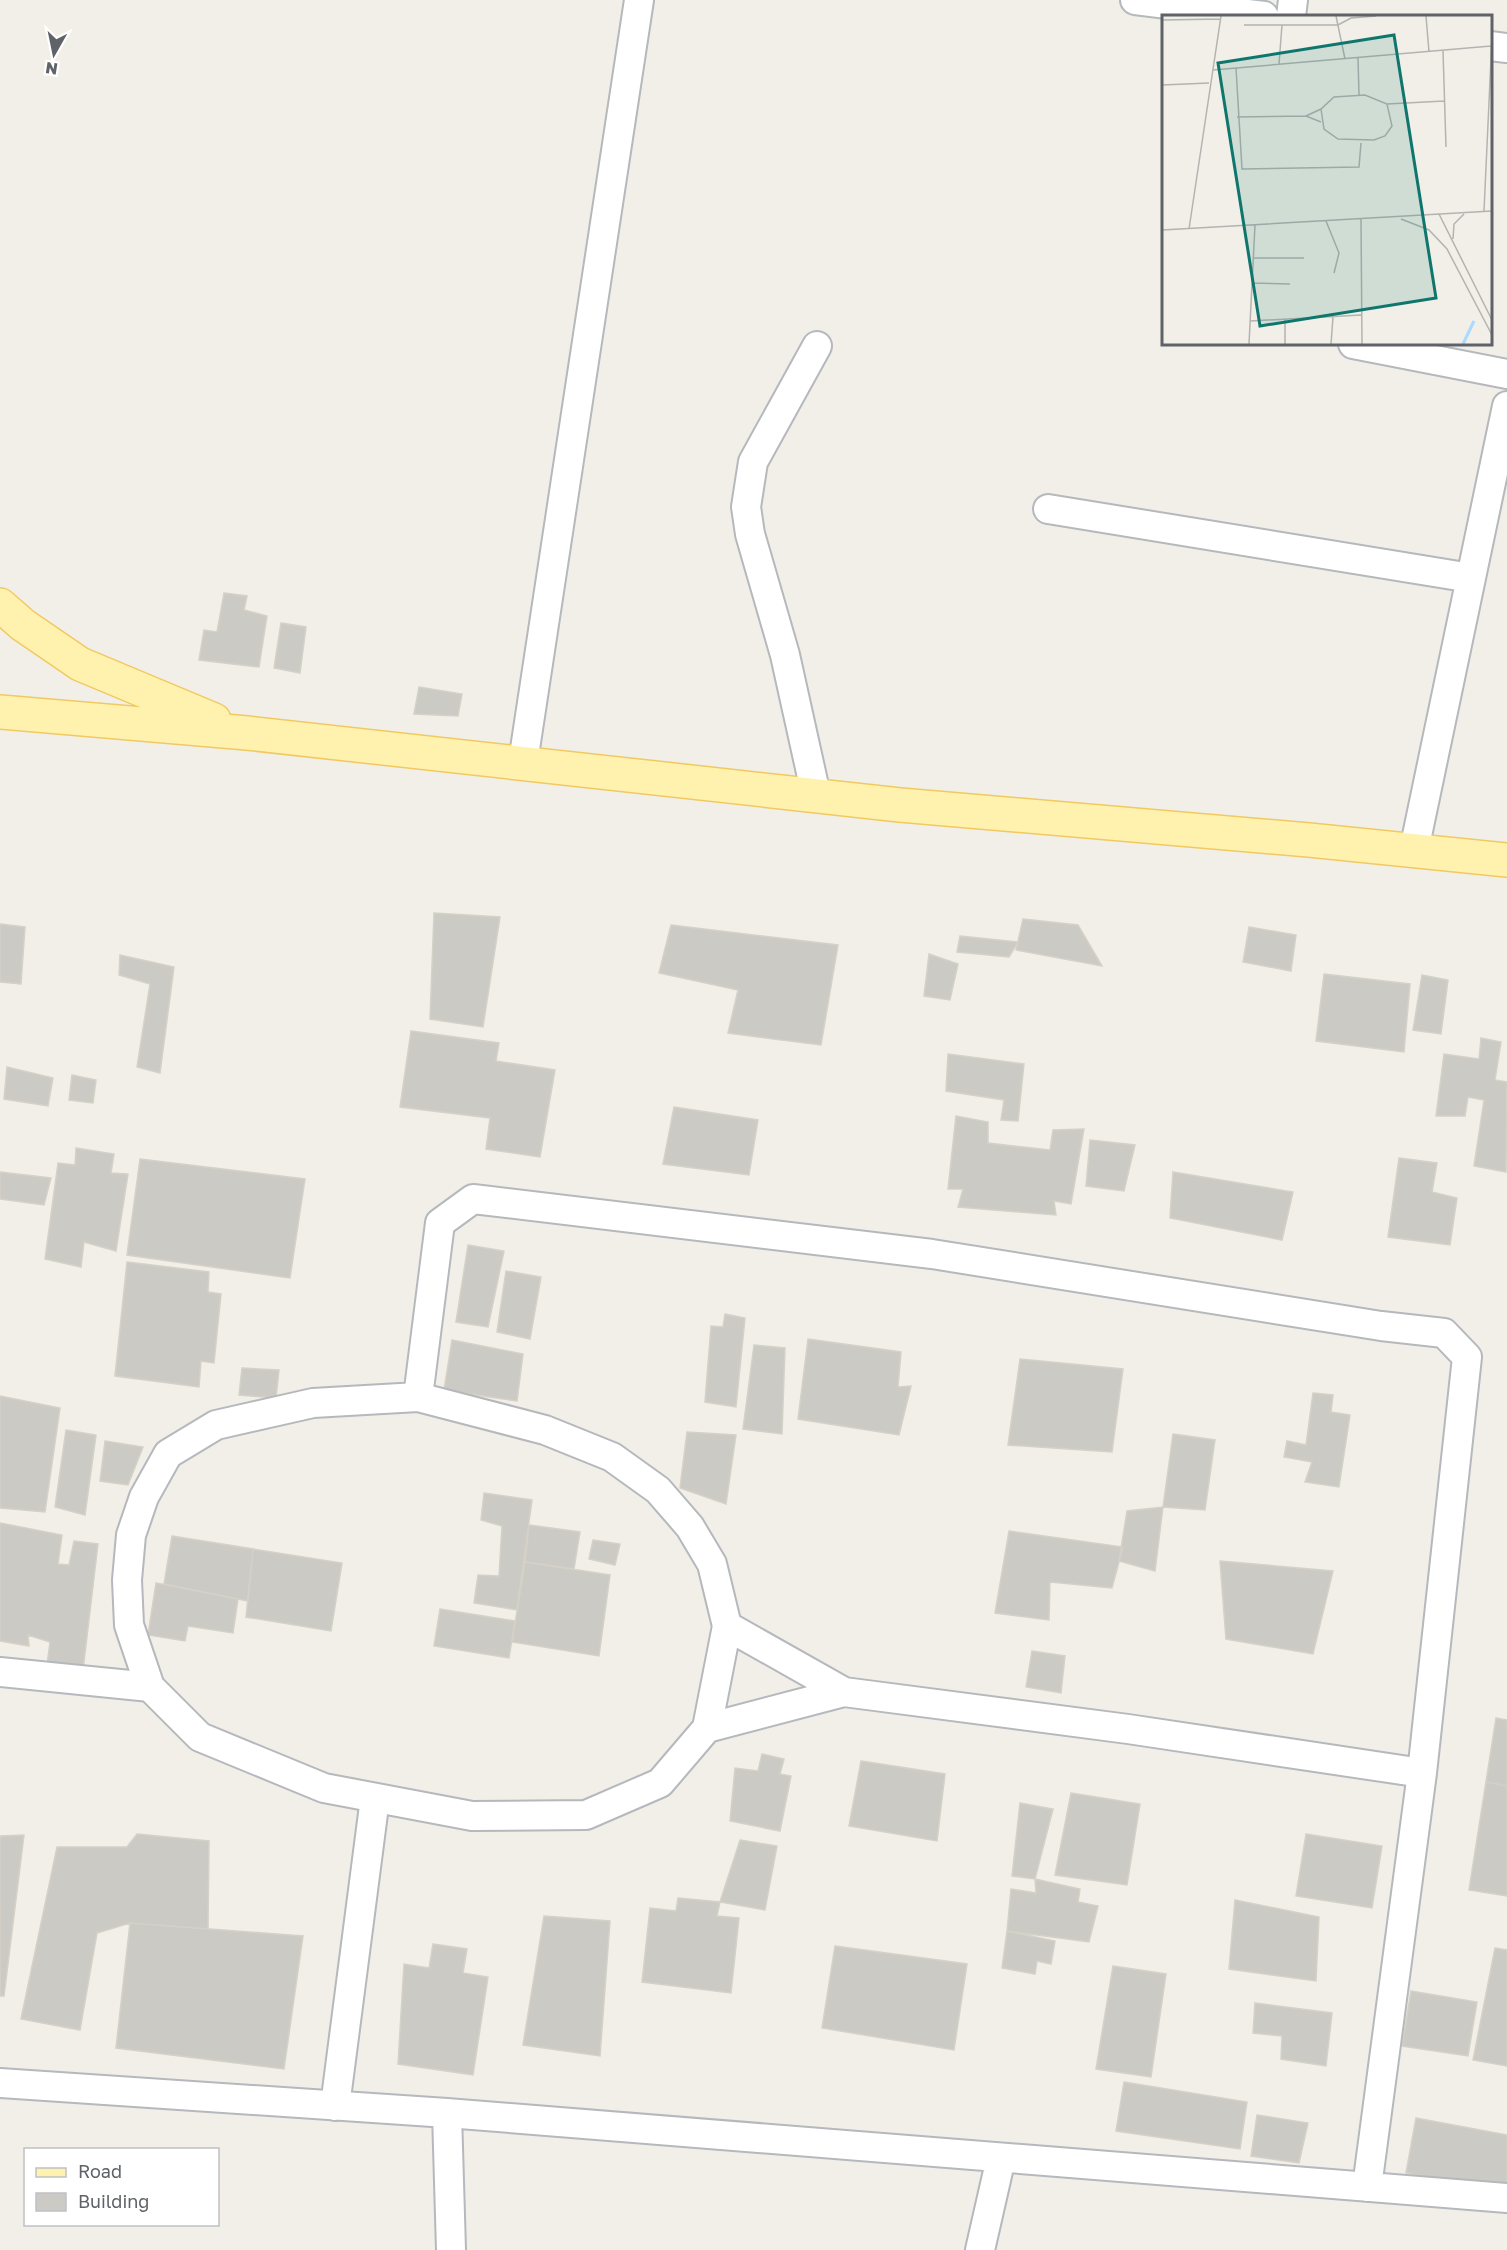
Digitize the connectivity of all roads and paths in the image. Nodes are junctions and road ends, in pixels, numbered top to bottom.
1 (639, 0) edge
2 (1135, 0) edge
3 (1293, 0) edge
4 (1256, 15) edge
5 (1291, 15) edge
6 (1492, 46) edge
7 (1507, 48) edge
8 (1358, 345) edge
9 (817, 346) dead end
10 (1507, 374) edge
11 (1507, 405) edge
12 (1048, 509) dead end
13 (1471, 578) junction
14 (0, 605) edge
15 (0, 712) edge
16 (247, 733) junction
17 (523, 762) junction
18 (816, 795) junction
19 (1414, 850) junction
20 (1507, 860) edge
21 (418, 1397) junction
22 (727, 1626) junction
23 (0, 1672) edge
24 (150, 1687) junction
25 (844, 1692) junction
26 (707, 1728) junction
27 (1422, 1773) junction
28 (375, 1798) junction
29 (0, 2083) edge
30 (335, 2106) junction
31 (447, 2113) junction
32 (1001, 2158) junction
33 (1367, 2187) junction
34 (1507, 2198) edge
35 (451, 2250) edge
36 (980, 2250) edge

1 - 17 street
2 - 4 street
3 - 5 street
6 - 7 street
8 - 10 street
9 - 18 street
11 - 13 street
12 - 13 street
13 - 19 street
14 - 16 main road
15 - 16 main road
16 - 17 main road
17 - 18 main road
18 - 19 main road
19 - 20 main road
21 - 22 street
21 - 24 street
21 - 27 street
22 - 25 street
22 - 26 street
23 - 24 street
24 - 28 street
25 - 26 street
25 - 27 street
26 - 28 street
27 - 33 street
28 - 30 street
29 - 30 street
30 - 31 street
31 - 32 street
31 - 35 street
32 - 33 street
32 - 36 street
33 - 34 street

